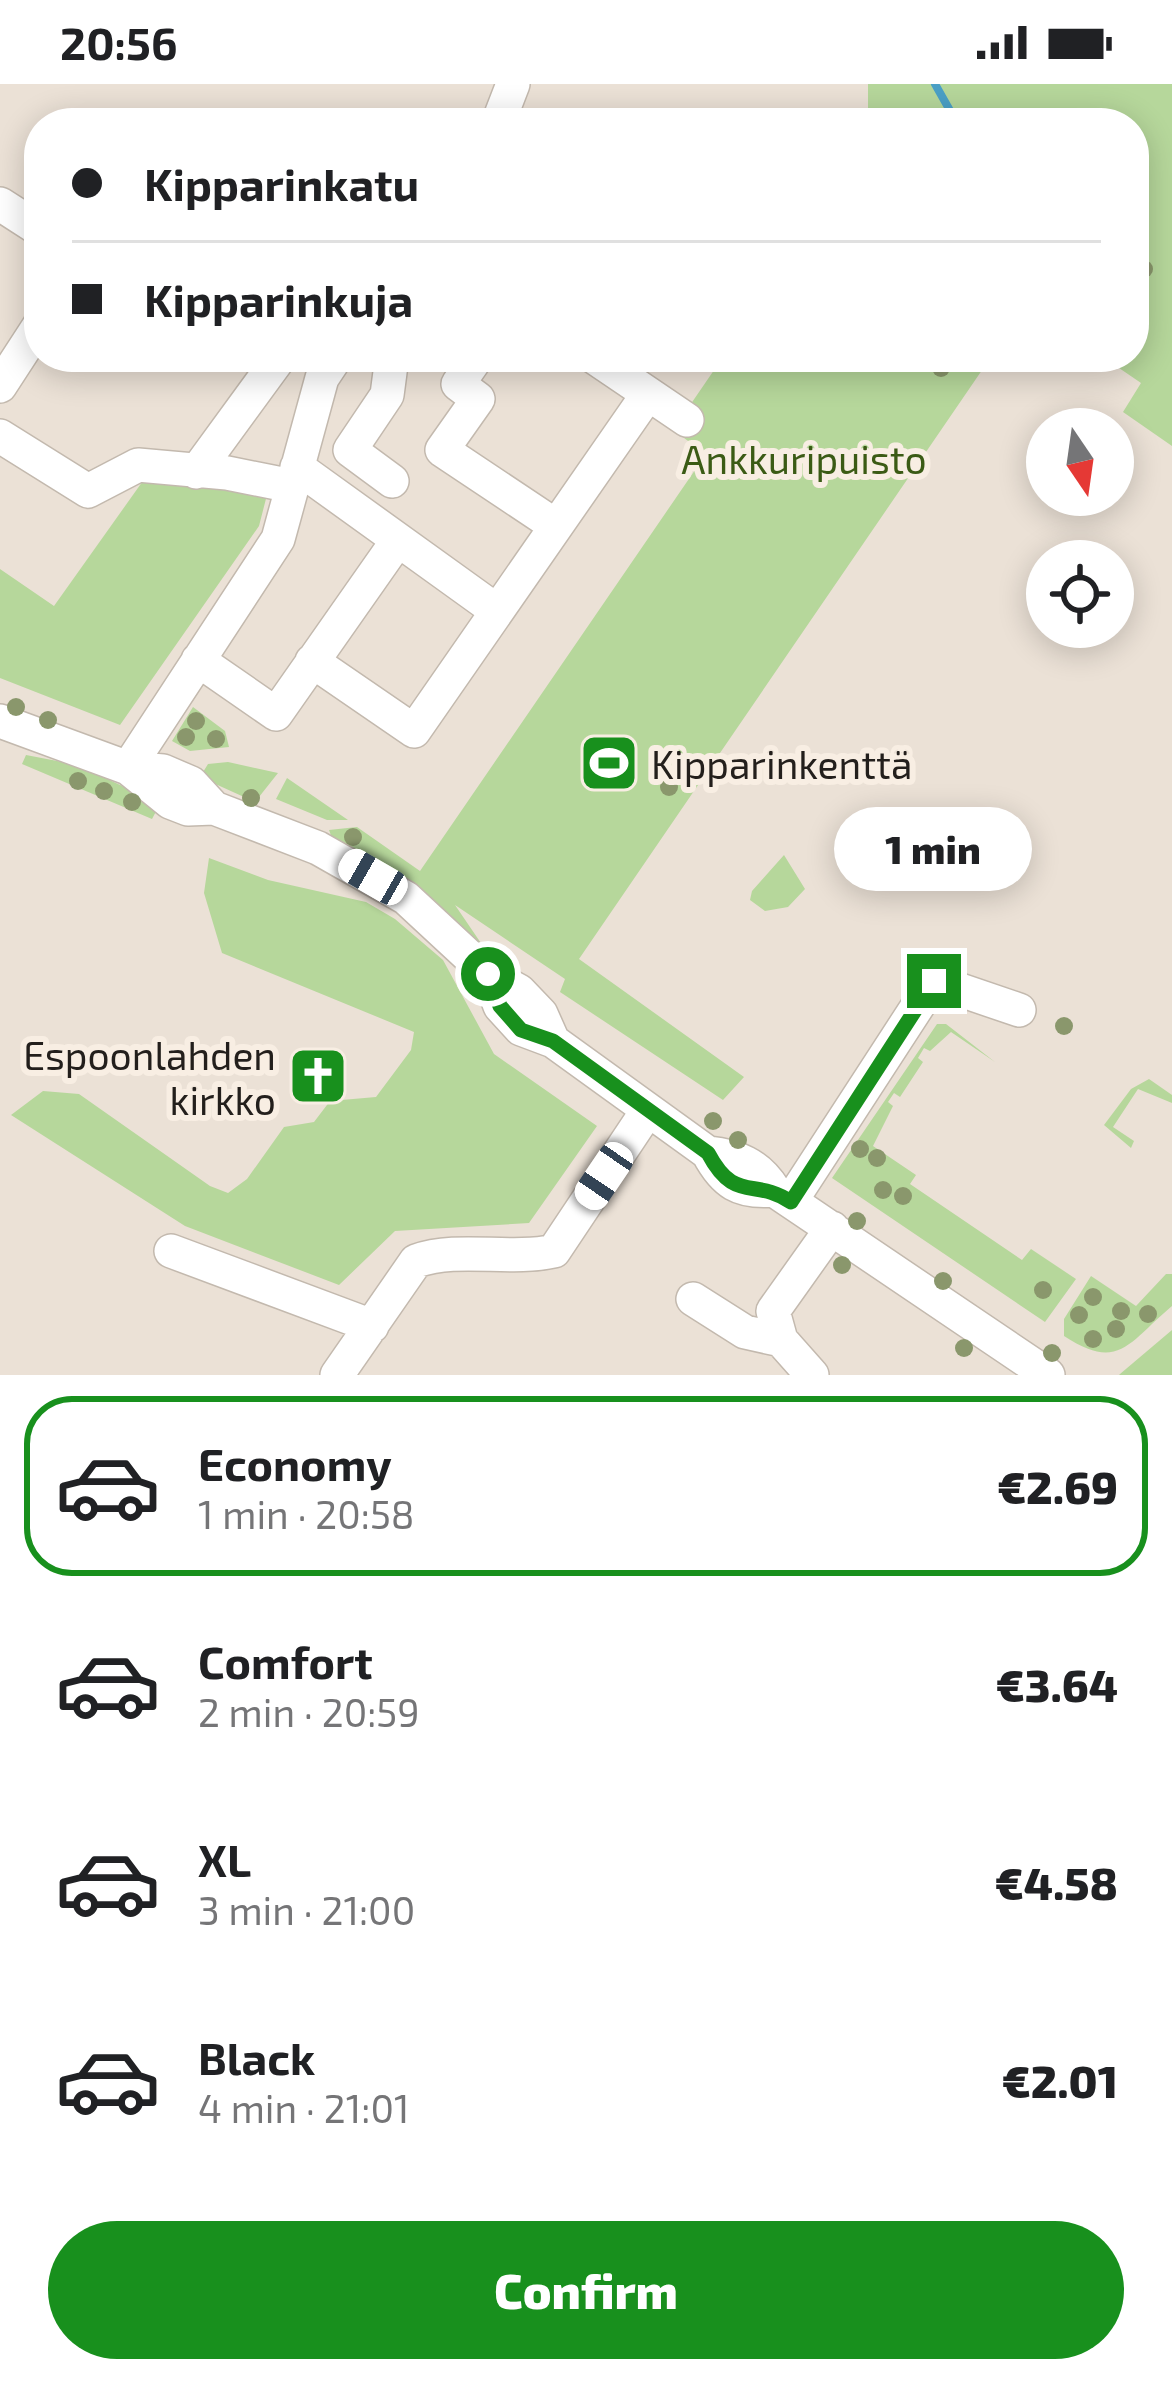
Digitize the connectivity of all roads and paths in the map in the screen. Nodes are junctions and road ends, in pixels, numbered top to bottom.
1 (24, 349) edge
2 (269, 372) edge
3 (326, 372) edge
4 (390, 372) edge
5 (466, 372) edge
6 (623, 372) edge
7 (0, 386) edge
8 (648, 394) junction
9 (687, 420) dead end
10 (0, 436) edge
11 (196, 472) junction
12 (295, 477) junction
13 (392, 481) dead end
14 (556, 526) junction
15 (398, 540) junction
16 (497, 611) junction
17 (198, 660) junction
18 (312, 661) junction
19 (0, 721) edge
20 (128, 768) junction
21 (1019, 1010) dead end
22 (648, 1110) junction
23 (783, 1196) junction
24 (832, 1228) junction
25 (171, 1251) dead end
26 (693, 1299) dead end
27 (372, 1326) junction
28 (781, 1340) junction
29 (337, 1375) edge
30 (812, 1375) edge
31 (1048, 1375) edge

1 - 7 street
2 - 11 street
3 - 12 street
4 - 13 street
5 - 14 street
6 - 8 street
8 - 9 street
8 - 14 street
10 - 11 street
11 - 12 street
12 - 15 street
12 - 17 street
14 - 16 street
15 - 16 street
15 - 18 street
16 - 18 street
17 - 18 street
17 - 20 street
19 - 20 street
20 - 22 street
21 - 23 street
22 - 23 street
22 - 27 street
23 - 24 street
24 - 28 street
24 - 31 street
25 - 27 street
26 - 28 street
27 - 29 street
28 - 30 street

